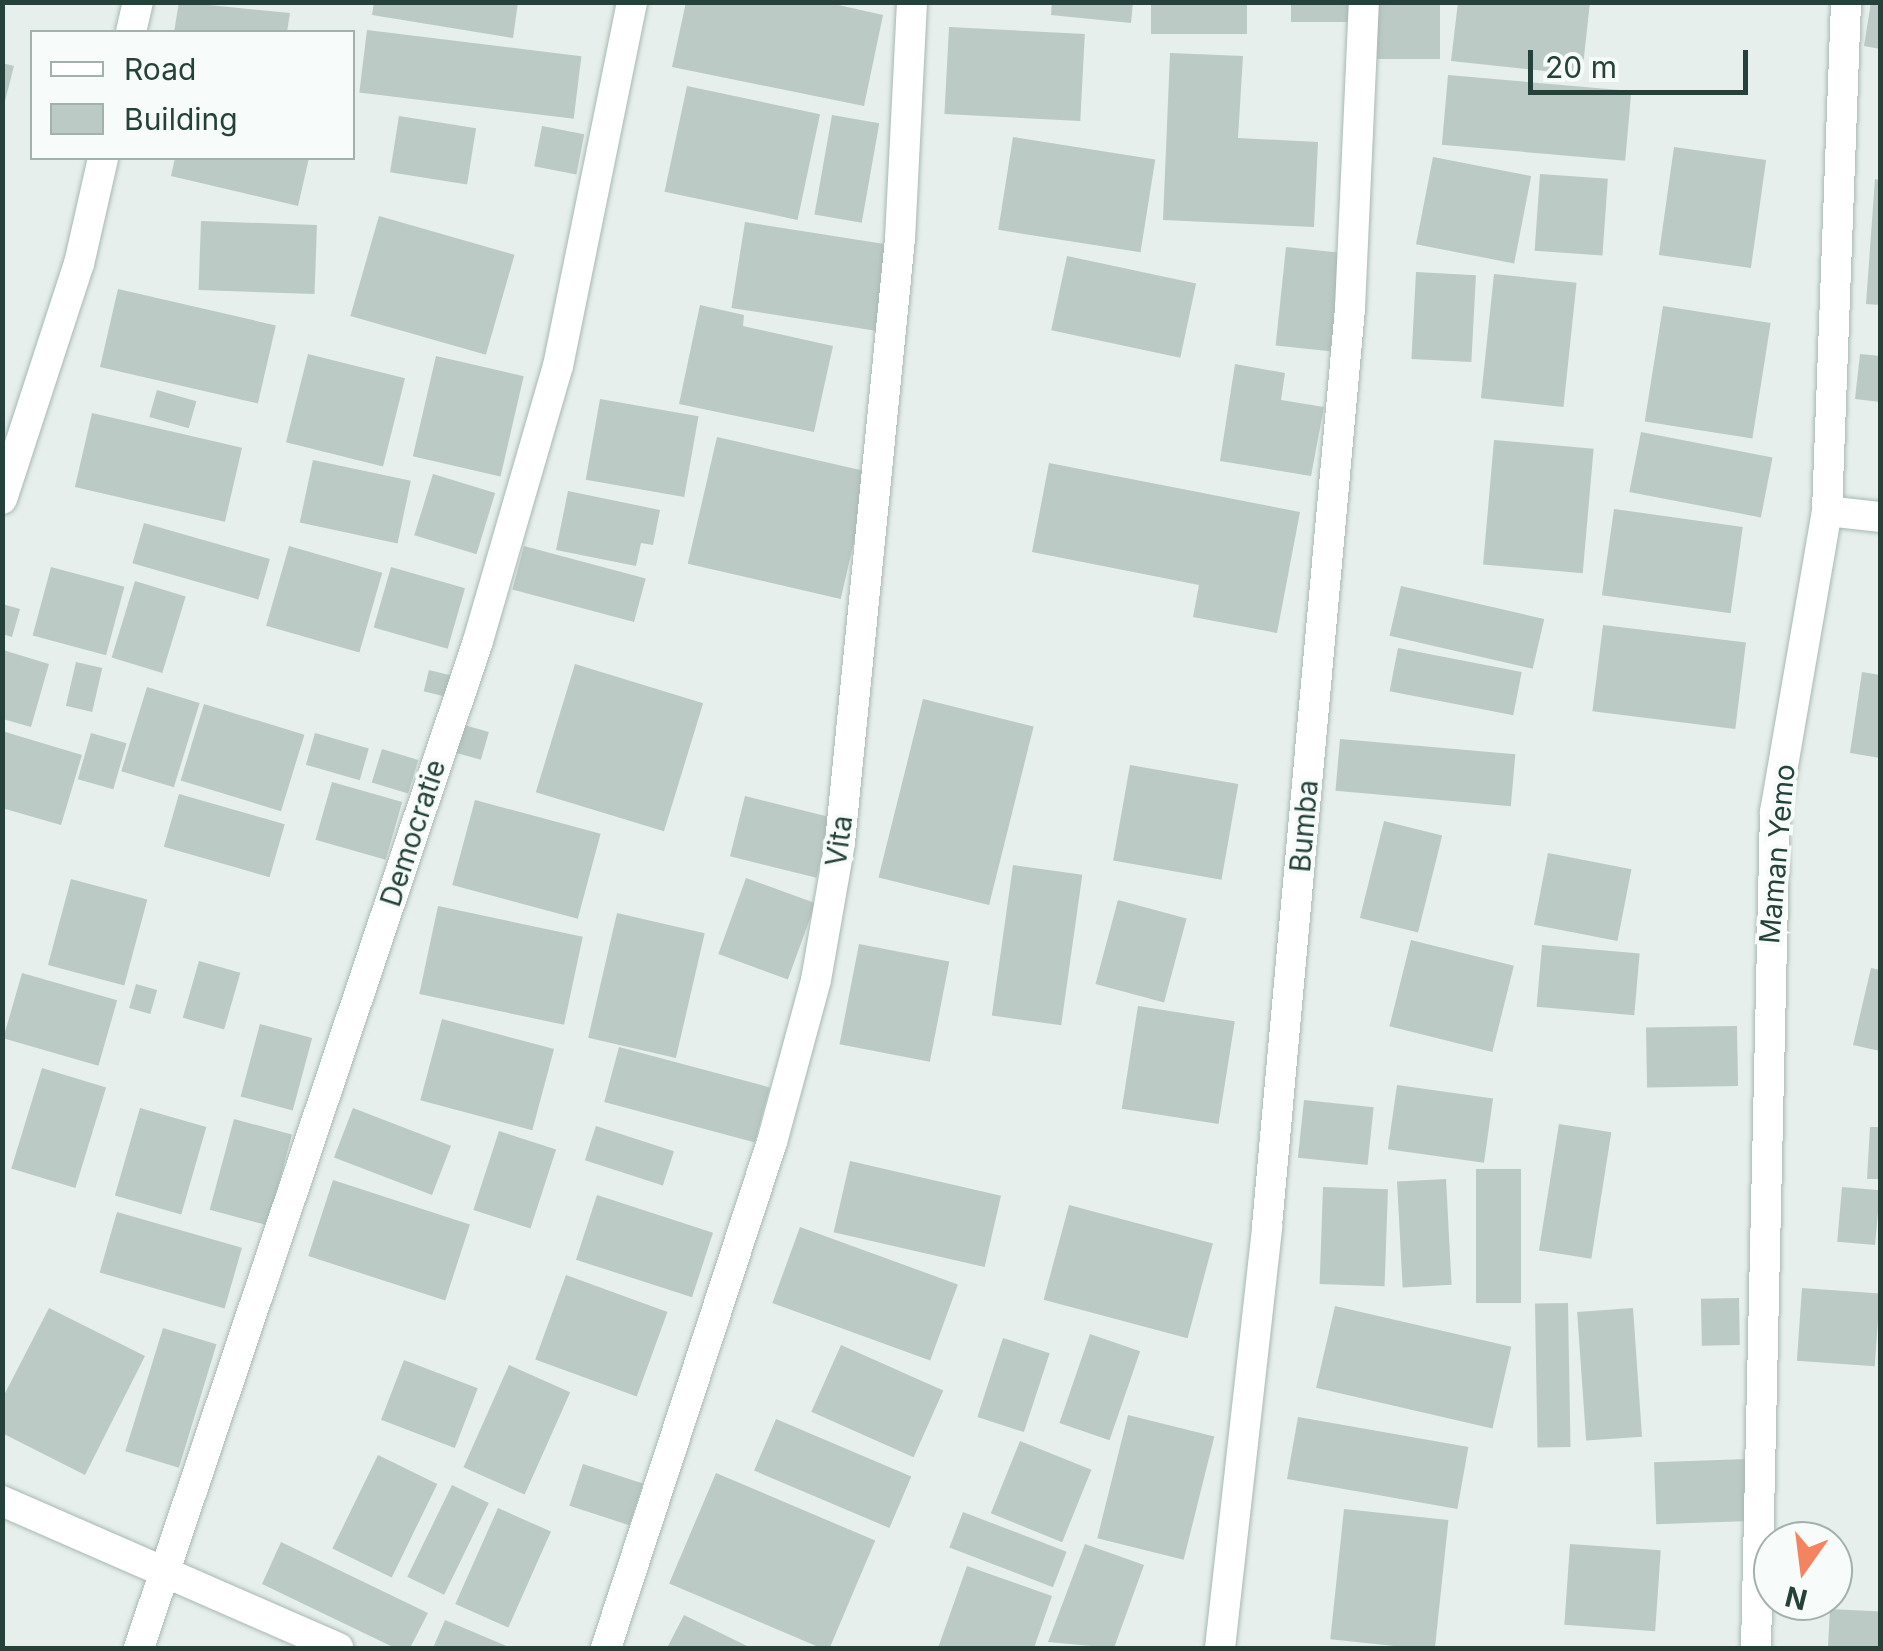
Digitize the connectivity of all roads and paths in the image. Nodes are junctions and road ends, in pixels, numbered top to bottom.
1 (138, 2) edge
2 (632, 2) edge
3 (912, 2) edge
4 (1364, 2) edge
5 (1846, 2) edge
6 (131, 30) edge
7 (103, 160) edge
8 (2, 499) edge
9 (1827, 511) junction
10 (1880, 516) edge
11 (2, 1501) edge
12 (167, 1570) junction
13 (139, 1648) edge
14 (338, 1648) edge
15 (606, 1648) edge
16 (1220, 1648) edge
17 (1756, 1648) edge

1 - 6 street
2 - 12 street, Democratie
3 - 15 street, Vita
4 - 16 street, Bumba
5 - 9 street, Maman Yemo
7 - 8 street
9 - 10 street
9 - 17 street, Maman Yemo
11 - 12 street
12 - 13 street, Democratie
12 - 14 street

